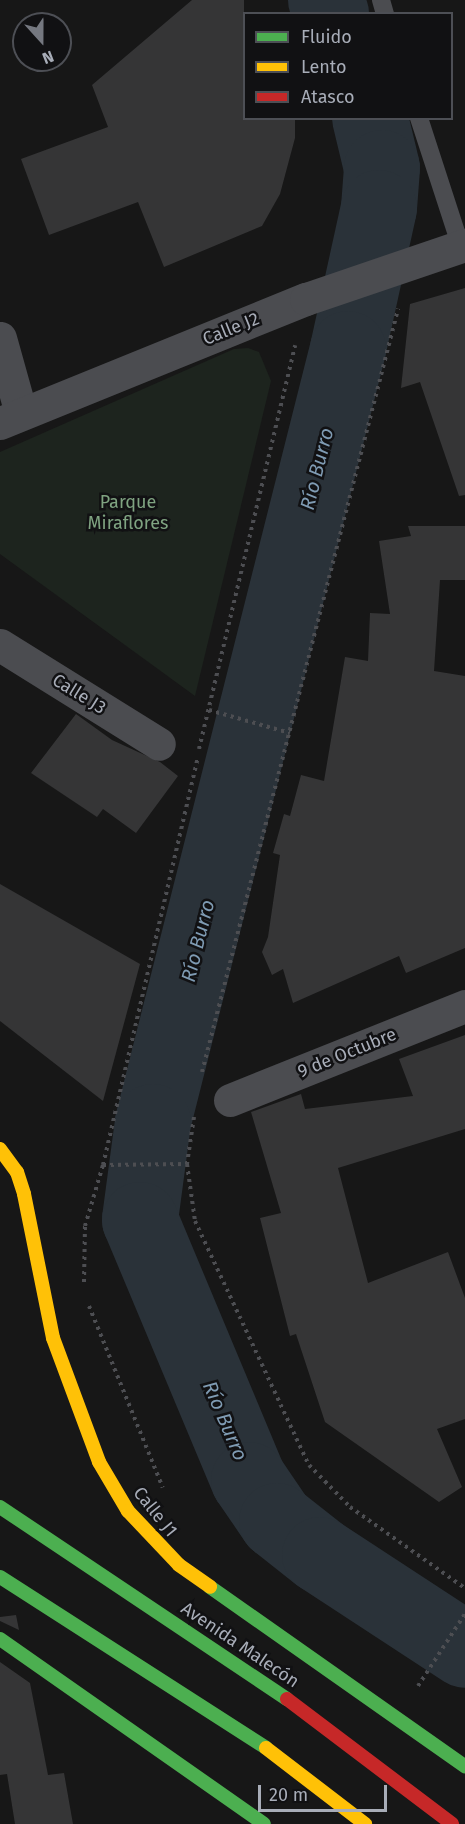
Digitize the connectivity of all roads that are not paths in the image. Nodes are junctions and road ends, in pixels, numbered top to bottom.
1 (420, 120) edge
2 (463, 246) edge
3 (0, 338) edge
4 (10, 418) edge
5 (0, 645) edge
6 (159, 744) dead end
7 (465, 1006) edge
8 (230, 1100) dead end
9 (0, 1149) edge
10 (0, 1507) edge
11 (0, 1577) edge
12 (8, 1651) edge
13 (465, 1766) edge
14 (264, 1824) edge
15 (365, 1824) edge
16 (452, 1824) edge

1 - 2 lane
2 - 4 street, Calle J2
3 - 4 street
5 - 6 street, Calle J3
7 - 8 street, 9 de Octubre
9 - 13 main road, Calle J1
10 - 16 main road, Avenida Malecón
11 - 15 main road
12 - 14 main road

